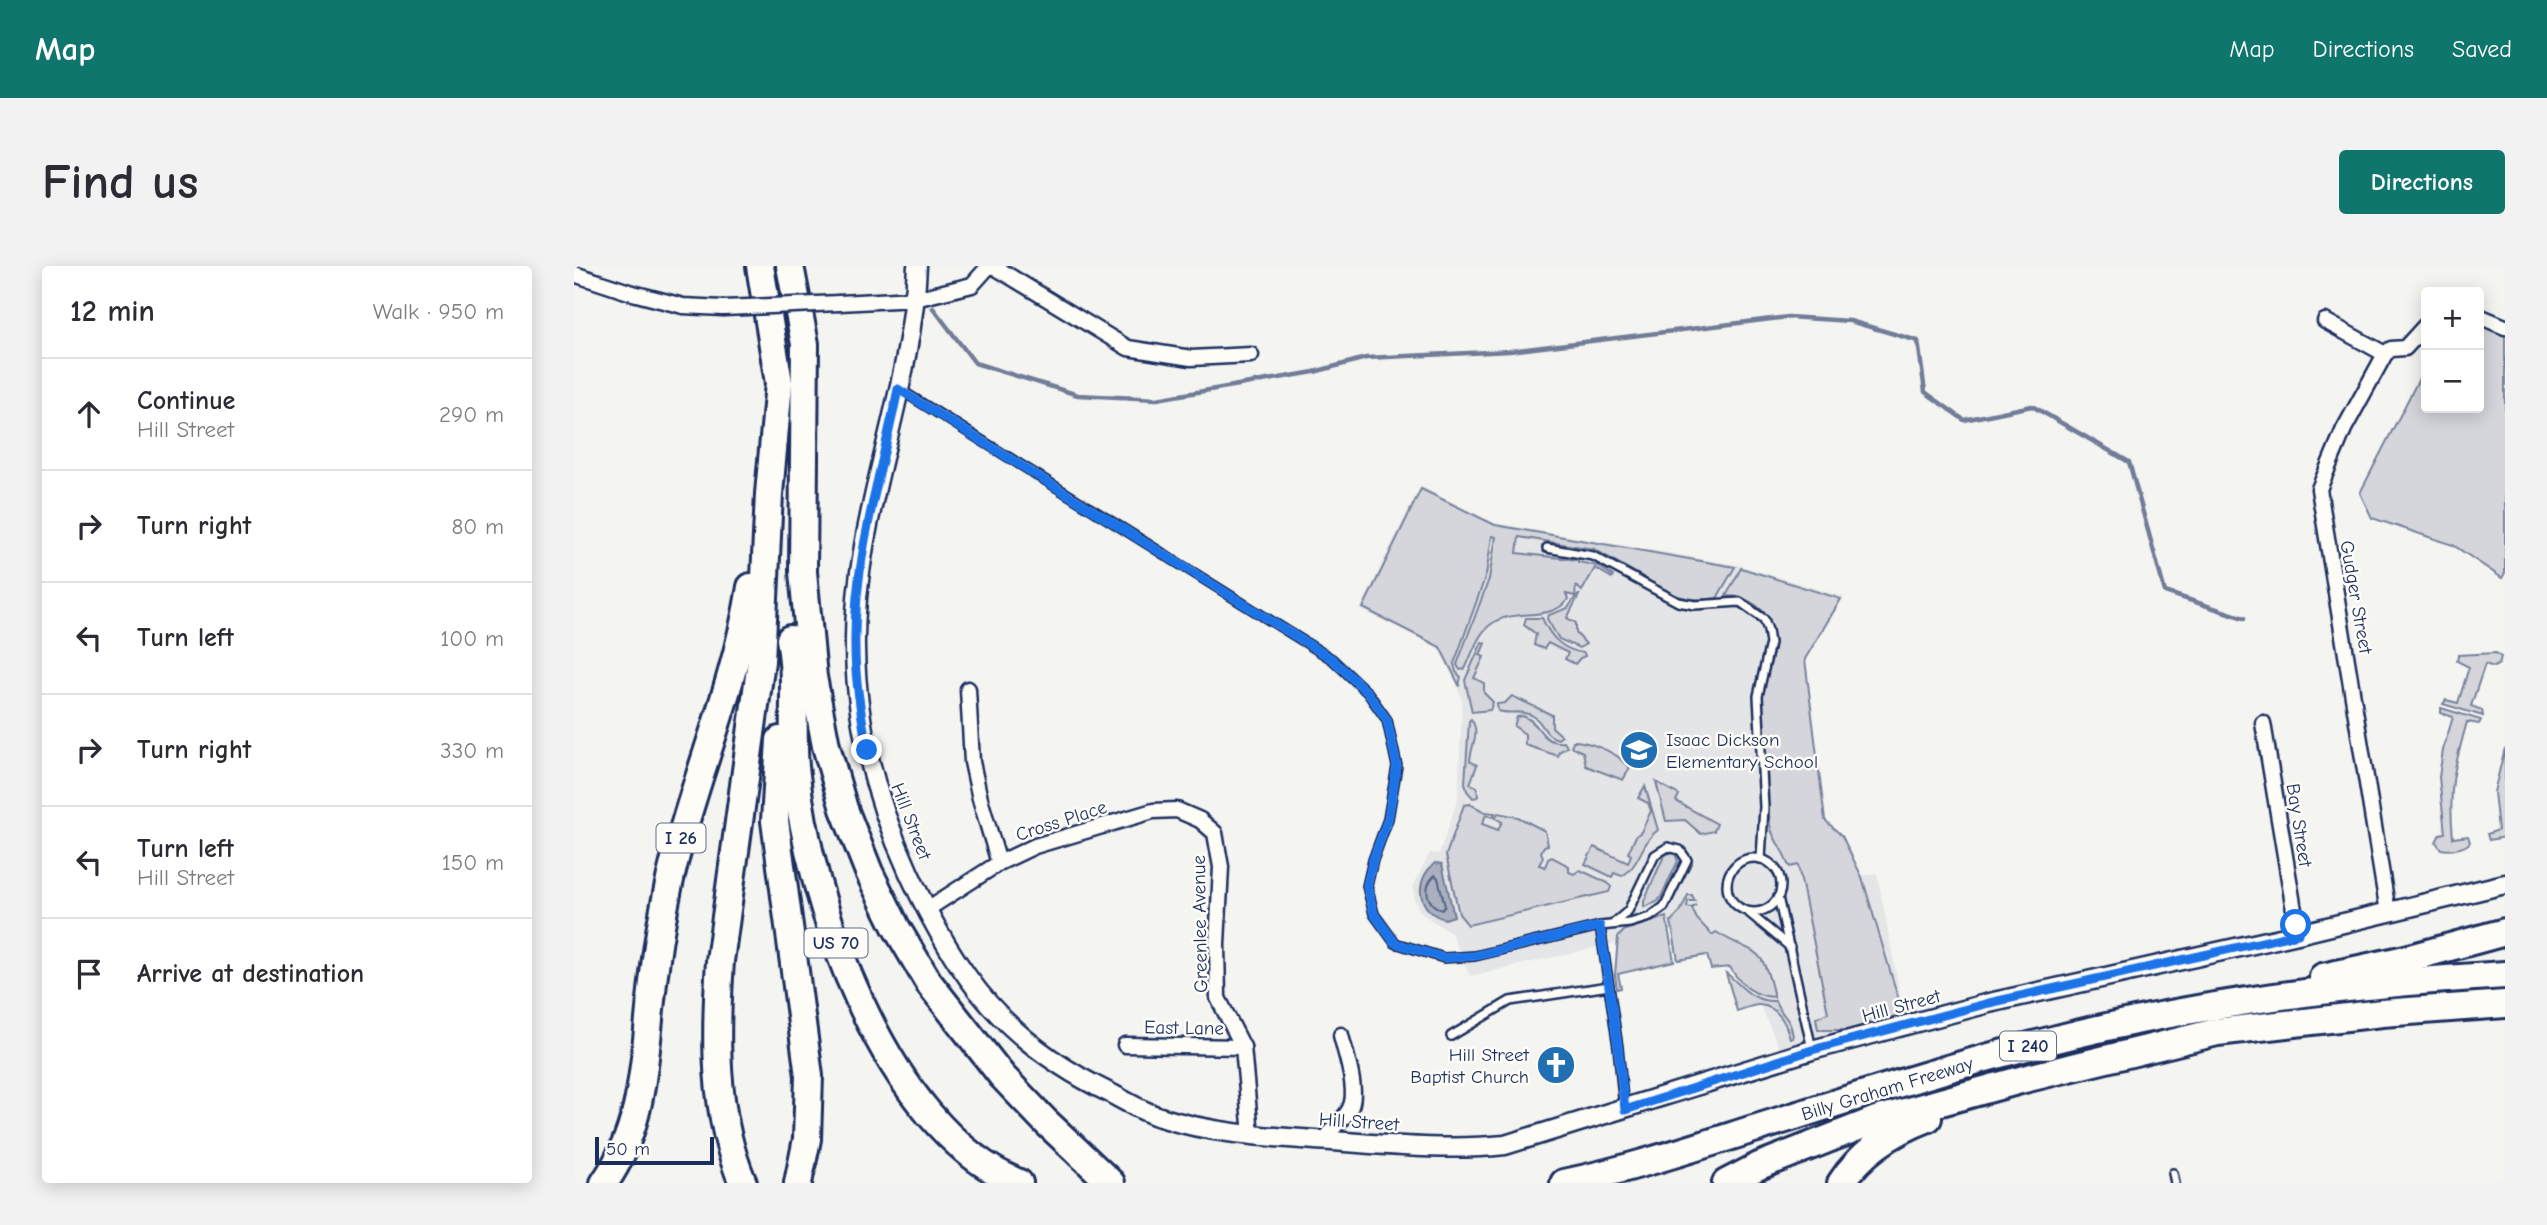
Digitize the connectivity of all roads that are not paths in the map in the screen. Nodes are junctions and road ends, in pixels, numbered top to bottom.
1 (760, 266) edge
2 (790, 266) edge
3 (917, 266) edge
4 (991, 266) edge
5 (574, 274) edge
6 (915, 299) junction
7 (2484, 318) edge
8 (2325, 321) dead end
9 (2505, 327) edge
10 (2421, 330) edge
11 (2385, 354) junction
12 (1251, 355) dead end
13 (898, 389) junction
14 (769, 494) junction
15 (1547, 548) dead end
16 (803, 572) junction
17 (790, 639) junction
18 (968, 689) dead end
19 (2263, 723) dead end
20 (1215, 833) joint
21 (1761, 859) junction
22 (999, 863) junction
23 (2505, 884) edge
24 (1778, 897) junction
25 (926, 910) junction
26 (1747, 912) junction
27 (2388, 912) junction
28 (1614, 923) junction
29 (1600, 926) junction
30 (2505, 932) edge
31 (2298, 934) junction
32 (1790, 947) junction
33 (2505, 975) edge
34 (1609, 986) junction
35 (2505, 1003) edge
36 (1341, 1034) dead end
37 (1451, 1036) dead end
38 (1125, 1045) dead end
39 (1243, 1047) junction
40 (2017, 1049) junction
41 (1812, 1050) junction
42 (2024, 1079) junction
43 (1625, 1110) junction
44 (1251, 1135) junction
45 (1326, 1140) junction
46 (2174, 1173) dead end
47 (1102, 1175) edge
48 (740, 1178) edge
49 (604, 1183) edge
50 (799, 1183) edge
51 (1019, 1183) edge
52 (1564, 1183) edge
53 (1726, 1183) edge
54 (1841, 1183) edge
55 (2175, 1183) edge

1 - 14 highway, I 26
2 - 16 highway
3 - 6 street, Hill Street
4 - 6 street
4 - 12 street
5 - 6 street, bridge
6 - 13 street, Hill Street
7 - 9 street
8 - 11 street
10 - 11 street
11 - 27 street, Gudger Street
13 - 25 street, Hill Street
13 - 29 lane
14 - 48 highway
14 - 49 highway, I 26
15 - 21 lane
16 - 17 highway
16 - 47 highway
17 - 50 highway
17 - 51 highway, US 70
18 - 22 street
19 - 31 street, Bay Street
20 - 22 street, Cross Place
20 - 39 street, Greenlee Avenue
21 - 24 lane
21 - 26 lane
22 - 25 street, Cross Place
23 - 27 street, Hill Street
24 - 26 lane
24 - 32 lane
25 - 44 street, Hill Street
26 - 32 lane
27 - 31 street, Hill Street
28 - 28 lane
28 - 29 lane
29 - 34 lane
30 - 40 highway
31 - 41 street, Hill Street
32 - 41 lane
33 - 40 highway, Billy Graham Freeway / I 240
34 - 37 lane
34 - 43 lane
35 - 42 highway, Billy Graham Freeway / I 240
36 - 45 street
38 - 39 street, East Lane
39 - 44 street, Greenlee Avenue
40 - 52 highway, Billy Graham Freeway / I 240
41 - 43 street, Hill Street
42 - 53 highway, Billy Graham Freeway / I 240
42 - 54 highway
43 - 45 street, Hill Street
44 - 45 street, Hill Street
46 - 55 lane

